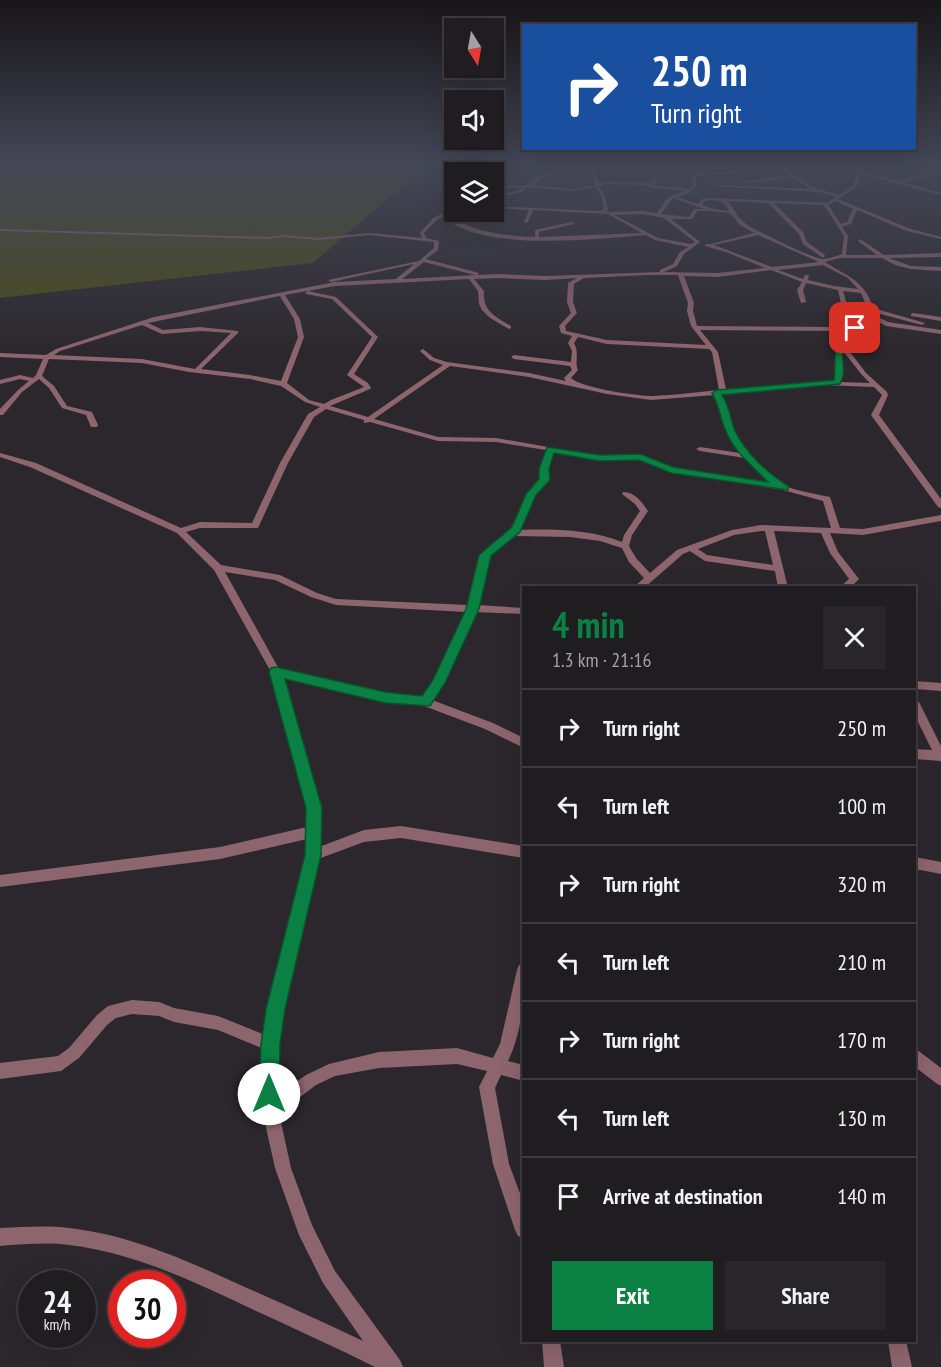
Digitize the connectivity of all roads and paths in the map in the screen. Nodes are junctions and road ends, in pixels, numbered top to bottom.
1 (425, 229) edge
2 (472, 229) edge
3 (550, 229) edge
4 (637, 229) edge
5 (678, 229) edge
6 (751, 229) edge
7 (797, 229) edge
8 (840, 229) edge
9 (841, 229) edge
10 (906, 229) edge
11 (0, 230) edge
12 (580, 232) dead end
13 (646, 234) junction
14 (757, 234) junction
15 (586, 237) junction
16 (424, 238) junction
17 (537, 238) junction
18 (941, 238) edge
19 (716, 243) junction
20 (672, 244) junction
21 (706, 245) junction
22 (857, 246) junction
23 (871, 246) junction
24 (694, 247) junction
25 (723, 248) junction
26 (684, 251) junction
27 (894, 251) junction
28 (931, 255) junction
29 (941, 255) edge
30 (844, 256) junction
31 (910, 256) junction
32 (882, 257) junction
33 (422, 261) junction
34 (822, 261) junction
35 (941, 261) edge
36 (804, 267) junction
37 (771, 268) junction
38 (811, 268) junction
39 (941, 269) edge
40 (748, 272) junction
41 (653, 274) junction
42 (842, 274) junction
43 (681, 275) junction
44 (587, 276) junction
45 (487, 277) junction
46 (796, 277) junction
47 (471, 278) junction
48 (398, 280) junction
49 (804, 280) junction
50 (306, 290) junction
51 (842, 290) junction
52 (860, 291) junction
53 (296, 292) junction
54 (283, 296) junction
55 (803, 302) dead end
56 (870, 312) junction
57 (886, 314) junction
58 (941, 319) edge
59 (878, 321) junction
60 (143, 323) junction
61 (865, 323) junction
62 (509, 327) dead end
63 (845, 327) junction
64 (696, 328) junction
65 (855, 328) junction
66 (941, 330) edge
67 (576, 335) junction
68 (841, 344) junction
69 (712, 347) junction
70 (58, 350) junction
71 (423, 351) dead end
72 (0, 355) edge
73 (14, 355) junction
74 (46, 357) junction
75 (514, 357) dead end
76 (449, 364) junction
77 (574, 366) junction
78 (196, 371) junction
79 (36, 378) junction
80 (0, 382) edge
81 (837, 382) junction
82 (283, 384) junction
83 (574, 385) junction
84 (877, 385) junction
85 (720, 392) junction
86 (324, 406) junction
87 (0, 413) edge
88 (367, 421) junction
89 (94, 424) dead end
90 (552, 449) junction
91 (700, 449) dead end
92 (0, 455) edge
93 (748, 456) junction
94 (784, 488) junction
95 (626, 494) dead end
96 (941, 505) edge
97 (941, 518) edge
98 (769, 528) junction
99 (824, 530) junction
100 (836, 530) junction
101 (180, 531) junction
102 (513, 533) junction
103 (625, 546) junction
104 (690, 547) junction
105 (218, 568) junction
106 (779, 569) junction
107 (650, 578) junction
108 (640, 586) edge
109 (783, 586) edge
110 (846, 586) edge
111 (472, 609) junction
112 (522, 611) edge
113 (276, 672) junction
114 (916, 685) edge
115 (941, 687) edge
116 (425, 702) junction
117 (916, 708) edge
118 (522, 742) edge
119 (916, 754) edge
120 (940, 756) edge
121 (312, 832) junction
122 (522, 852) edge
123 (313, 855) junction
124 (916, 863) edge
125 (941, 868) edge
126 (0, 881) edge
127 (522, 979) edge
128 (270, 1044) junction
129 (916, 1058) edge
130 (0, 1071) edge
131 (522, 1073) edge
132 (493, 1074) junction
133 (941, 1078) edge
134 (270, 1110) junction
135 (522, 1224) edge
136 (0, 1237) edge
137 (551, 1342) edge
138 (897, 1342) edge
139 (393, 1366) edge
140 (554, 1367) edge
141 (902, 1367) edge

1 - 16 street
2 - 17 street
3 - 17 street
4 - 13 street
5 - 24 street
6 - 14 street
7 - 34 street
8 - 30 street
9 - 22 street
10 - 18 street
11 - 16 street
12 - 15 street
13 - 15 street
13 - 20 street
14 - 19 street
14 - 34 street
15 - 17 street
16 - 33 street
19 - 21 street
19 - 25 street
20 - 24 street
20 - 26 street
21 - 24 street
21 - 25 street
22 - 23 street
22 - 30 street
22 - 32 street
23 - 27 street
23 - 32 street
24 - 26 street
25 - 37 street
26 - 41 street
27 - 28 street
27 - 31 street
28 - 29 street
28 - 31 street
30 - 32 street
30 - 34 street
30 - 42 street
31 - 32 street
31 - 35 street
32 - 39 street
33 - 45 street
33 - 48 street
33 - 50 street
34 - 36 street
34 - 42 street
36 - 37 street
36 - 38 street
37 - 40 street
37 - 46 street
38 - 42 street
38 - 49 street
40 - 43 street
40 - 46 street
41 - 43 street
41 - 44 street
42 - 52 street
43 - 64 street
44 - 45 street
44 - 67 street
45 - 47 street
46 - 49 street
47 - 48 street
47 - 62 street
48 - 50 street
49 - 51 street
49 - 55 street
50 - 53 street
51 - 52 street
51 - 63 street
52 - 56 street
53 - 54 street
53 - 86 street
54 - 60 street
54 - 82 street
56 - 57 street
56 - 59 street
56 - 61 street
57 - 58 street
57 - 66 street
59 - 61 street
59 - 66 street
60 - 70 street
60 - 78 street
61 - 65 street
63 - 64 street
63 - 65 street
64 - 69 street
65 - 68 street
67 - 69 street
67 - 77 street
68 - 81 street
68 - 84 street
69 - 85 street
70 - 73 street
70 - 74 street
71 - 76 street
72 - 73 street
73 - 74 street
74 - 78 street
74 - 79 street
75 - 77 street
76 - 83 street
76 - 88 street
77 - 83 street
78 - 82 street
79 - 80 street
79 - 87 street
79 - 89 street
81 - 84 street
81 - 85 street
82 - 86 street
83 - 85 street
84 - 96 street
85 - 93 street
86 - 88 street
86 - 101 street
88 - 90 street
90 - 94 street
90 - 102 street
91 - 93 street
92 - 101 street
93 - 94 street
94 - 100 street
95 - 103 street
97 - 100 street
98 - 99 street
98 - 104 street
98 - 106 street
99 - 100 street
99 - 110 street
101 - 105 street
102 - 103 street
102 - 111 street
103 - 107 street
104 - 106 street
104 - 107 street
105 - 111 street
105 - 113 street
106 - 109 street
107 - 108 street
111 - 112 street
111 - 116 street
113 - 116 street
113 - 121 street
114 - 115 street
116 - 118 street
117 - 120 street
119 - 120 street
121 - 123 street
121 - 126 street
122 - 123 street
123 - 128 street
124 - 125 street
127 - 132 street
128 - 130 street
128 - 134 street
129 - 133 street
131 - 132 street
132 - 134 street
132 - 135 street
134 - 139 street
136 - 139 street
137 - 140 street
138 - 141 street

